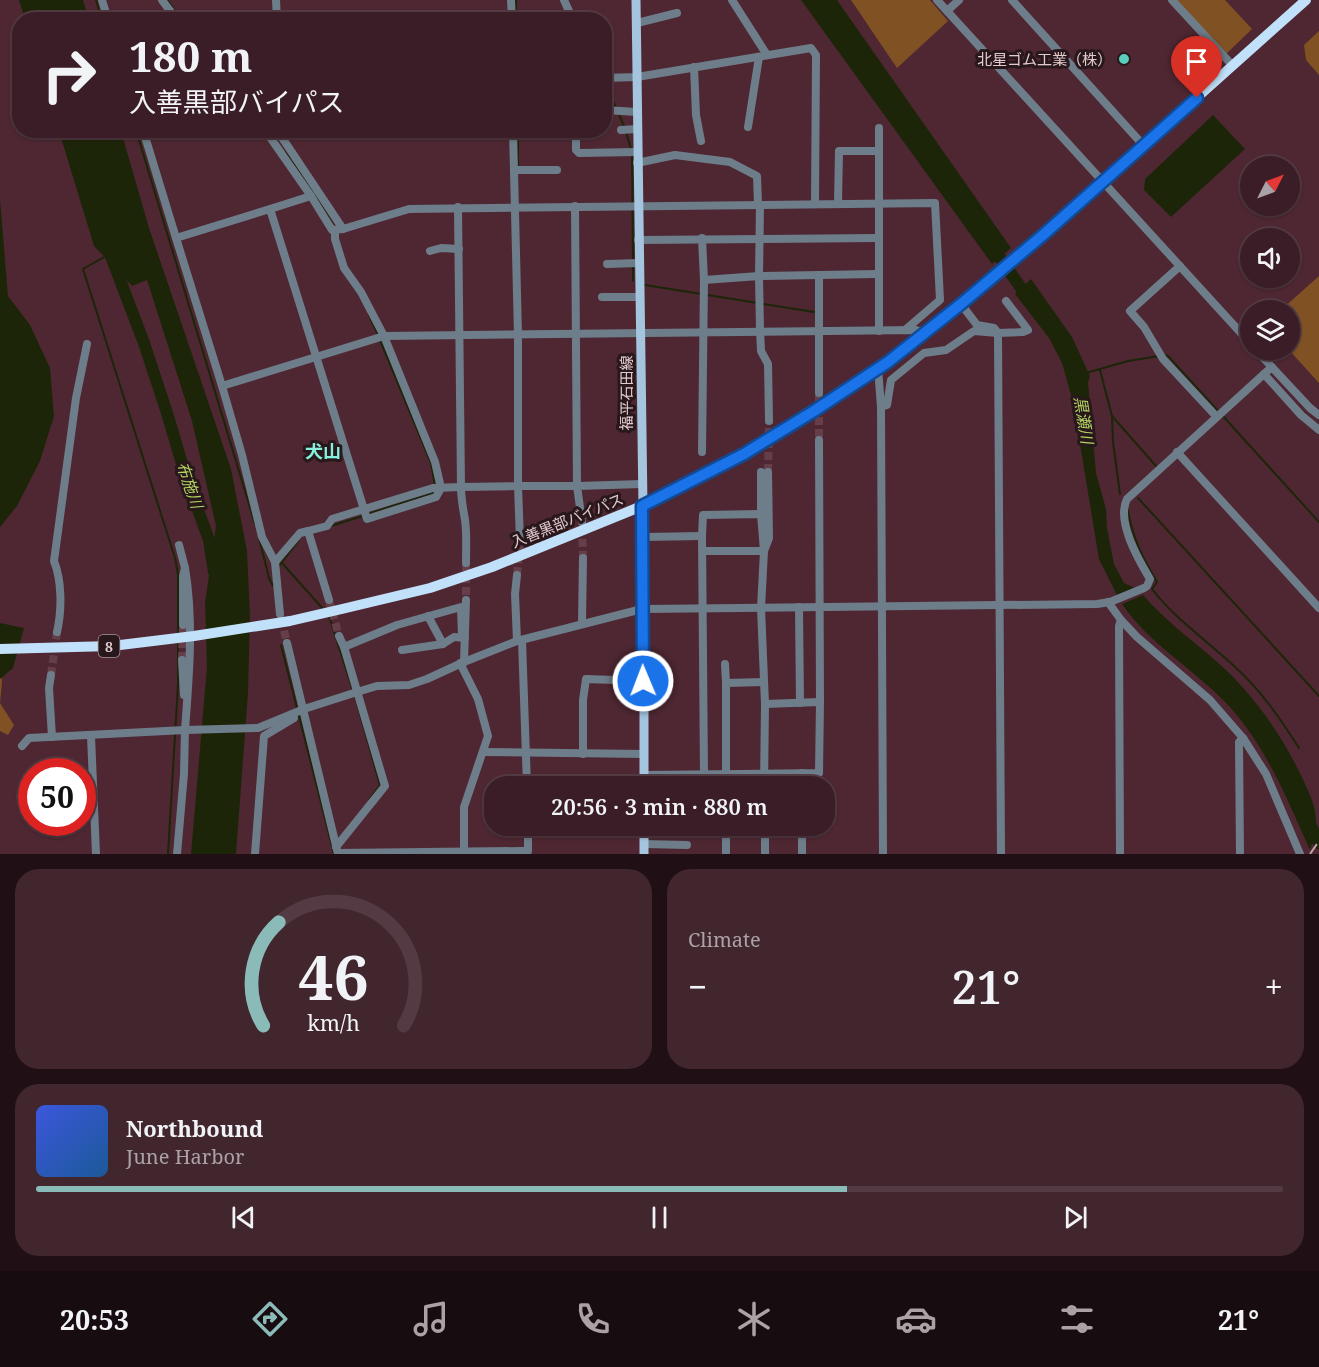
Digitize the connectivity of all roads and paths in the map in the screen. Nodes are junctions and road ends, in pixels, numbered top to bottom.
1 (636, 0) edge
2 (732, 0) edge
3 (937, 0) edge
4 (959, 0) edge
5 (1011, 0) edge
6 (1172, 0) edge
7 (1306, 0) edge
8 (947, 11) junction
9 (677, 13) dead end
10 (637, 23) junction
11 (763, 56) junction
12 (1233, 66) junction
13 (694, 67) junction
14 (637, 76) junction
15 (612, 78) edge
16 (612, 110) edge
17 (637, 112) junction
18 (748, 127) dead end
19 (879, 128) dead end
20 (637, 129) junction
21 (621, 130) dead end
22 (145, 138) edge
23 (271, 138) edge
24 (282, 138) edge
25 (513, 138) edge
26 (576, 138) edge
27 (701, 141) dead end
28 (1144, 146) junction
29 (878, 151) junction
30 (637, 152) junction
31 (637, 163) junction
32 (514, 170) junction
33 (557, 170) dead end
34 (1103, 182) junction
35 (311, 196) junction
36 (815, 203) junction
37 (838, 203) junction
38 (878, 203) junction
39 (638, 205) junction
40 (759, 205) junction
41 (575, 206) junction
42 (458, 207) junction
43 (515, 208) junction
44 (270, 209) junction
45 (339, 230) junction
46 (176, 238) junction
47 (702, 238) junction
48 (760, 238) junction
49 (878, 238) junction
50 (638, 240) junction
51 (459, 249) junction
52 (430, 251) dead end
53 (639, 263) junction
54 (607, 264) dead end
55 (1180, 266) junction
56 (878, 274) junction
57 (819, 275) junction
58 (759, 276) junction
59 (704, 280) junction
60 (602, 297) dead end
61 (640, 297) junction
62 (1006, 301) dead end
63 (961, 304) junction
64 (760, 330) junction
65 (905, 330) junction
66 (879, 331) junction
67 (703, 332) junction
68 (818, 332) junction
69 (1240, 332) edge
70 (924, 333) junction
71 (998, 333) junction
72 (640, 334) junction
73 (518, 335) junction
74 (576, 335) junction
75 (384, 336) junction
76 (460, 337) junction
77 (87, 344) dead end
78 (316, 357) junction
79 (1265, 360) edge
80 (1272, 367) junction
81 (878, 368) junction
82 (1264, 374) junction
83 (222, 386) junction
84 (819, 393) tunnel mouth
85 (881, 407) junction
86 (1319, 415) edge
87 (1216, 416) junction
88 (769, 422) tunnel mouth
89 (1319, 430) edge
90 (819, 440) tunnel mouth
91 (702, 452) dead end
92 (1177, 452) junction
93 (642, 484) junction
94 (518, 486) junction
95 (577, 486) junction
96 (461, 487) junction
97 (441, 488) junction
98 (642, 506) junction
99 (363, 510) junction
100 (761, 514) junction
101 (582, 522) tunnel mouth
102 (308, 531) junction
103 (702, 536) junction
104 (643, 537) junction
105 (519, 541) tunnel mouth
106 (179, 545) dead end
107 (703, 551) junction
108 (764, 551) junction
109 (583, 558) tunnel mouth
110 (275, 562) junction
111 (466, 563) tunnel mouth
112 (185, 568) junction
113 (517, 575) tunnel mouth
114 (329, 600) tunnel mouth
115 (466, 600) tunnel mouth
116 (1109, 602) junction
117 (1000, 604) junction
118 (881, 606) junction
119 (799, 607) junction
120 (819, 607) junction
121 (703, 608) junction
122 (762, 608) junction
123 (1319, 608) edge
124 (642, 609) junction
125 (280, 614) tunnel mouth
126 (428, 616) junction
127 (1121, 620) junction
128 (582, 624) junction
129 (183, 625) tunnel mouth
130 (57, 632) tunnel mouth
131 (192, 636) junction
132 (339, 636) tunnel mouth
133 (464, 638) junction
134 (520, 641) junction
135 (286, 644) tunnel mouth
136 (443, 644) junction
137 (344, 647) junction
138 (0, 649) edge
139 (402, 650) dead end
140 (182, 660) tunnel mouth
141 (462, 662) junction
142 (725, 664) dead end
143 (51, 675) tunnel mouth
144 (643, 681) junction
145 (764, 682) junction
146 (726, 683) junction
147 (357, 692) junction
148 (820, 702) junction
149 (800, 703) junction
150 (765, 704) junction
151 (304, 709) junction
152 (293, 714) junction
153 (188, 730) junction
154 (92, 735) junction
155 (52, 737) junction
156 (1243, 738) junction
157 (22, 746) dead end
158 (483, 752) junction
159 (527, 753) junction
160 (583, 754) junction
161 (643, 754) junction
162 (764, 773) junction
163 (802, 773) joint
164 (704, 774) junction
165 (726, 774) junction
166 (644, 775) joint
167 (527, 776) edge
168 (528, 836) edge
169 (726, 836) edge
170 (765, 836) edge
171 (802, 836) edge
172 (687, 845) dead end
173 (644, 849) edge
174 (337, 851) edge
175 (464, 851) junction
176 (521, 852) edge
177 (96, 854) edge
178 (177, 854) edge
179 (255, 854) edge
180 (726, 854) edge
181 (765, 854) edge
182 (802, 854) edge
183 (883, 854) edge
184 (1001, 854) edge
185 (1120, 854) edge
186 (1240, 854) edge
187 (1300, 854) edge

1 - 10 main road, 福平石田線
2 - 11 street
3 - 8 street
4 - 8 street
5 - 28 street
6 - 12 street
7 - 12 highway, 入善黒部バイパス / 8
8 - 34 street
9 - 10 street
10 - 14 main road, 福平石田線
11 - 13 street
11 - 18 street
11 - 36 street
12 - 28 highway, 入善黒部バイパス / 8
13 - 14 street
13 - 27 street
14 - 15 street
14 - 17 main road, 福平石田線
16 - 17 street
17 - 20 main road, 福平石田線
19 - 29 street
20 - 21 street
20 - 30 main road, 福平石田線
22 - 46 street
23 - 35 street
24 - 45 street
25 - 32 street
26 - 30 street
28 - 34 highway, 入善黒部バイパス / 8
29 - 37 street
29 - 38 street
30 - 31 main road, 福平石田線
31 - 39 main road, 福平石田線
31 - 40 street
32 - 33 street
32 - 43 street
34 - 55 street
34 - 63 highway, 入善黒部バイパス / 8
35 - 44 street
35 - 45 street
36 - 37 street
36 - 40 street
37 - 38 street
38 - 49 street
38 - 65 street
39 - 40 street
39 - 41 street
39 - 50 main road, 福平石田線
40 - 48 street
41 - 43 street
41 - 74 street
42 - 43 street
42 - 45 street
42 - 51 street
43 - 73 street
44 - 46 street
44 - 78 street
45 - 75 street
46 - 83 street
47 - 48 street
47 - 50 street
47 - 59 street
48 - 49 street
48 - 58 street
49 - 56 street
50 - 53 main road, 福平石田線
51 - 52 street
51 - 76 street
53 - 54 street
53 - 61 main road, 福平石田線
55 - 69 street
55 - 87 street
56 - 57 street
56 - 66 street
57 - 58 street
57 - 68 street
58 - 59 street
58 - 64 street
59 - 67 street
60 - 61 street
61 - 72 main road, 福平石田線
62 - 71 street
63 - 70 highway, 入善黒部バイパス / 8
63 - 71 street
64 - 67 street
64 - 68 street
64 - 88 street
65 - 66 street
65 - 70 street
66 - 68 street
67 - 72 street
67 - 91 street
68 - 84 street
70 - 81 highway, 入善黒部バイパス / 8
71 - 85 street
71 - 117 street
72 - 74 street
72 - 93 main road, 福平石田線
73 - 74 street
73 - 76 street
73 - 94 street
74 - 95 street
75 - 76 street
75 - 78 street
75 - 97 street
76 - 96 street
77 - 130 street
78 - 83 street
78 - 99 street
79 - 80 street
80 - 82 street
80 - 86 street
81 - 85 street
81 - 98 highway, 入善黒部バイパス / 8
82 - 87 street
82 - 89 street
83 - 110 street
85 - 118 street
87 - 92 street
90 - 120 street
92 - 116 street
92 - 123 street
93 - 95 street
93 - 98 main road, 福平石田線
94 - 95 street
94 - 96 street
94 - 105 street
95 - 101 street
96 - 97 street
96 - 111 street
97 - 99 street
98 - 104 main road, 福平石田線
98 - 131 highway, 入善黒部バイパス / 8
99 - 102 street
100 - 103 street
100 - 108 street
100 - 108 street
102 - 110 street
102 - 114 street
103 - 104 street
103 - 107 street
104 - 124 main road, 福平石田線
106 - 112 street
107 - 108 street
107 - 121 street
108 - 122 street
109 - 128 street
110 - 125 street
112 - 129 street
112 - 131 street
113 - 134 street
115 - 133 street
116 - 117 street
116 - 127 street
117 - 118 street
117 - 184 street
118 - 120 street
118 - 183 street
119 - 120 street
119 - 122 street
119 - 149 street
120 - 148 street
121 - 122 street
121 - 124 street
121 - 164 street
122 - 145 street
124 - 128 street
124 - 144 main road, 福平石田線
126 - 133 street
126 - 136 street
126 - 137 street
127 - 156 street
127 - 185 street
128 - 134 street
131 - 138 highway, 入善黒部バイパス / 8
131 - 153 street
132 - 137 street
133 - 136 street
133 - 141 street
134 - 141 street
134 - 159 street
135 - 151 street
136 - 139 street
137 - 147 street
140 - 153 street
141 - 147 street
141 - 158 street
142 - 146 street
143 - 155 street
144 - 160 street
144 - 161 main road, 福平石田線
145 - 146 street
145 - 150 street
146 - 165 street
147 - 151 street
147 - 174 street
148 - 149 street
148 - 163 street
149 - 150 street
150 - 162 street
151 - 152 street
151 - 174 street
152 - 153 street
152 - 179 street
153 - 154 street
153 - 178 street
154 - 155 street
154 - 177 street
155 - 157 street
156 - 186 street
156 - 187 street
158 - 159 street
158 - 175 street
159 - 160 street
159 - 167 street
160 - 161 street
161 - 166 main road, 福平石田線
162 - 163 street
162 - 165 street
164 - 165 street
164 - 166 street
168 - 176 street
169 - 180 street
170 - 181 street
171 - 182 street
172 - 173 street
174 - 175 street
175 - 176 street

